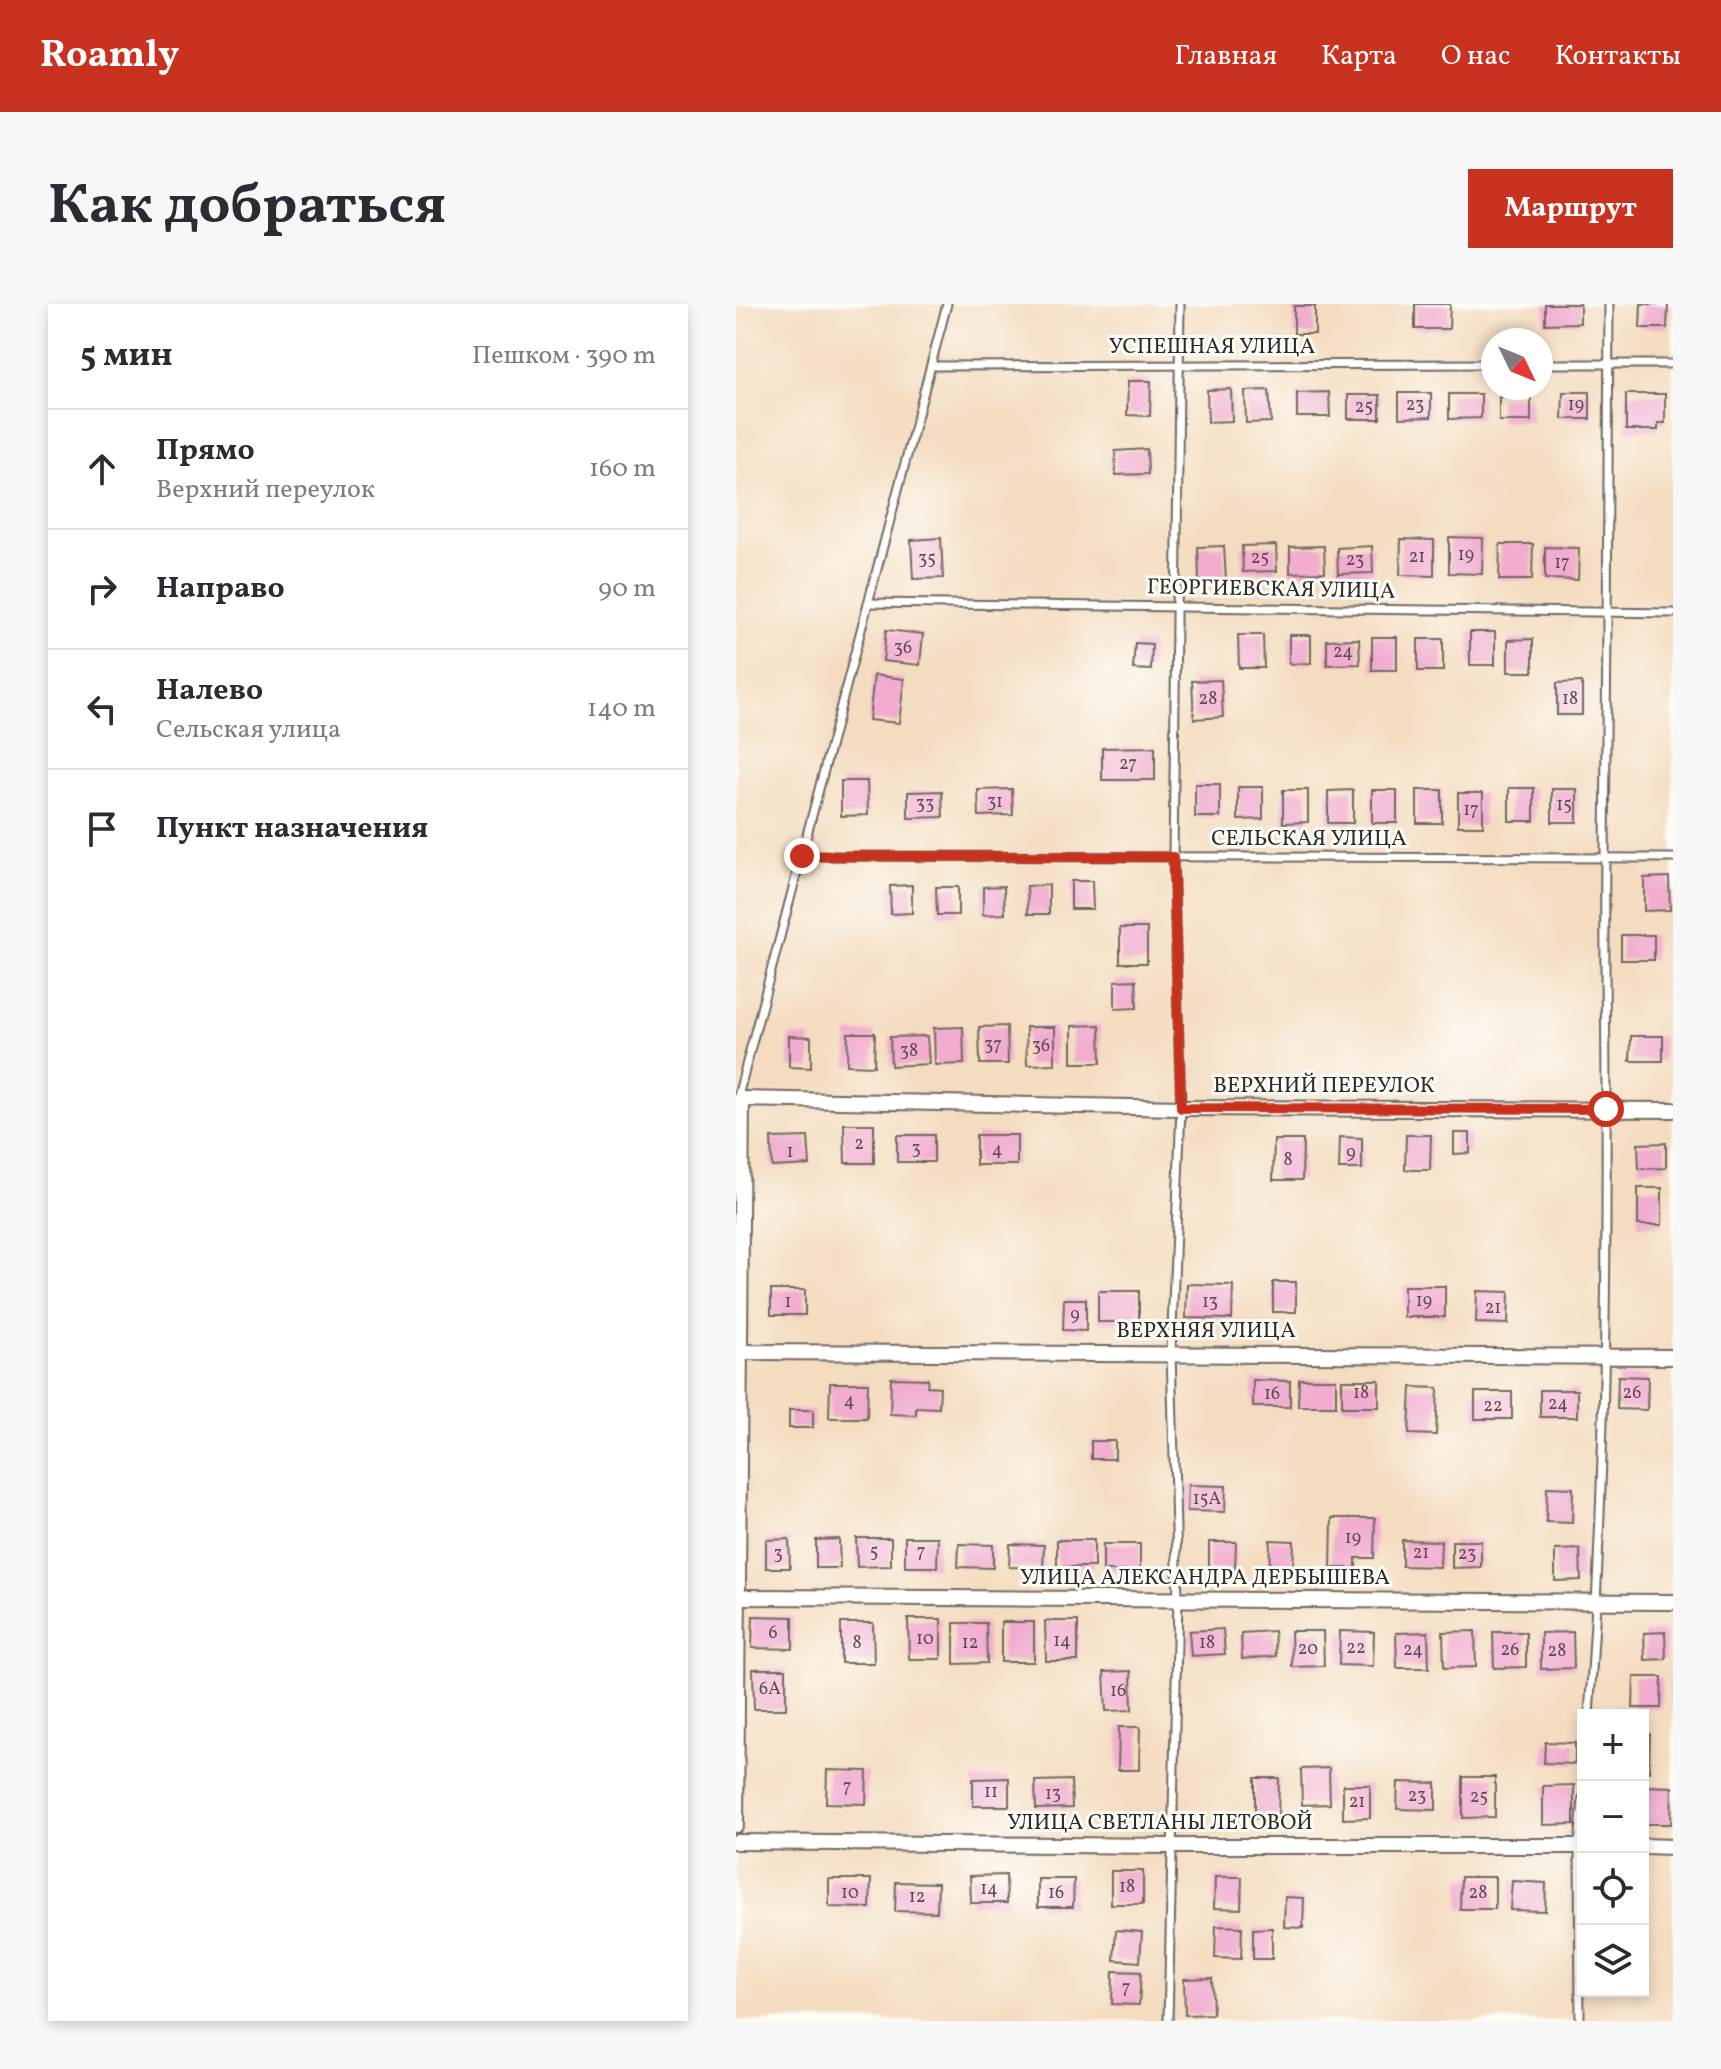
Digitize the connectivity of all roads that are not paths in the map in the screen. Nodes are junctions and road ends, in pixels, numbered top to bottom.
1 (947, 304) edge
2 (1180, 304) edge
3 (1609, 304) edge
4 (1481, 364) edge
5 (1553, 364) edge
6 (1609, 364) junction
7 (1673, 364) edge
8 (931, 366) junction
9 (1179, 366) junction
10 (868, 603) junction
11 (1176, 607) junction
12 (1608, 612) junction
13 (1673, 613) edge
14 (802, 856) junction
15 (1173, 857) junction
16 (1605, 858) junction
17 (1673, 858) edge
18 (738, 1101) edge
19 (1181, 1108) junction
20 (1606, 1109) junction
21 (1673, 1110) edge
22 (739, 1352) junction
23 (1171, 1353) junction
24 (1605, 1356) junction
25 (1673, 1357) edge
26 (738, 1597) edge
27 (1178, 1600) junction
28 (1597, 1602) junction
29 (1673, 1602) edge
30 (1589, 1709) edge
31 (736, 1825) edge
32 (736, 1842) edge
33 (1171, 1846) junction
34 (1577, 1846) edge
35 (1649, 1846) edge
36 (1673, 1847) edge
37 (1581, 1853) edge
38 (1168, 2021) edge
39 (1580, 2021) edge

1 - 8 lane
2 - 9 lane
3 - 6 lane
4 - 9 lane, УСПЕШНАЯ УЛИЦА
5 - 6 lane
6 - 7 lane
6 - 12 lane
8 - 9 lane, УСПЕШНАЯ УЛИЦА
8 - 10 lane
9 - 11 lane
10 - 11 lane, ГЕОРГИЕВСКАЯ УЛИЦА
10 - 14 lane
11 - 12 lane, ГЕОРГИЕВСКАЯ УЛИЦА
11 - 15 lane
12 - 13 lane, ГЕОРГИЕВСКАЯ УЛИЦА
12 - 16 lane
14 - 15 lane, СЕЛЬСКАЯ УЛИЦА
14 - 18 lane
15 - 16 lane, СЕЛЬСКАЯ УЛИЦА
15 - 19 lane
16 - 17 lane, СЕЛЬСКАЯ УЛИЦА
16 - 20 lane
18 - 19 street, ВЕРХНИЙ ПЕРЕУЛОК
18 - 22 street
19 - 20 street, ВЕРХНИЙ ПЕРЕУЛОК
19 - 23 lane
20 - 21 street, ВЕРХНИЙ ПЕРЕУЛОК
20 - 24 lane
22 - 23 street, ВЕРХНЯЯ УЛИЦА
22 - 26 street
23 - 24 street, ВЕРХНЯЯ УЛИЦА
23 - 27 lane
24 - 25 street, ВЕРХНЯЯ УЛИЦА
24 - 28 lane
26 - 27 street, УЛИЦА АЛЕКСАНДРА ДЕРБЫШЕВА
26 - 31 street
27 - 28 street, УЛИЦА АЛЕКСАНДРА ДЕРБЫШЕВА
27 - 33 lane
28 - 29 street, УЛИЦА АЛЕКСАНДРА ДЕРБЫШЕВА
28 - 30 lane
32 - 33 street, УЛИЦА СВЕТЛАНЫ ЛЕТОВОЙ
33 - 34 street, УЛИЦА СВЕТЛАНЫ ЛЕТОВОЙ
33 - 38 lane
35 - 36 street
37 - 39 lane

